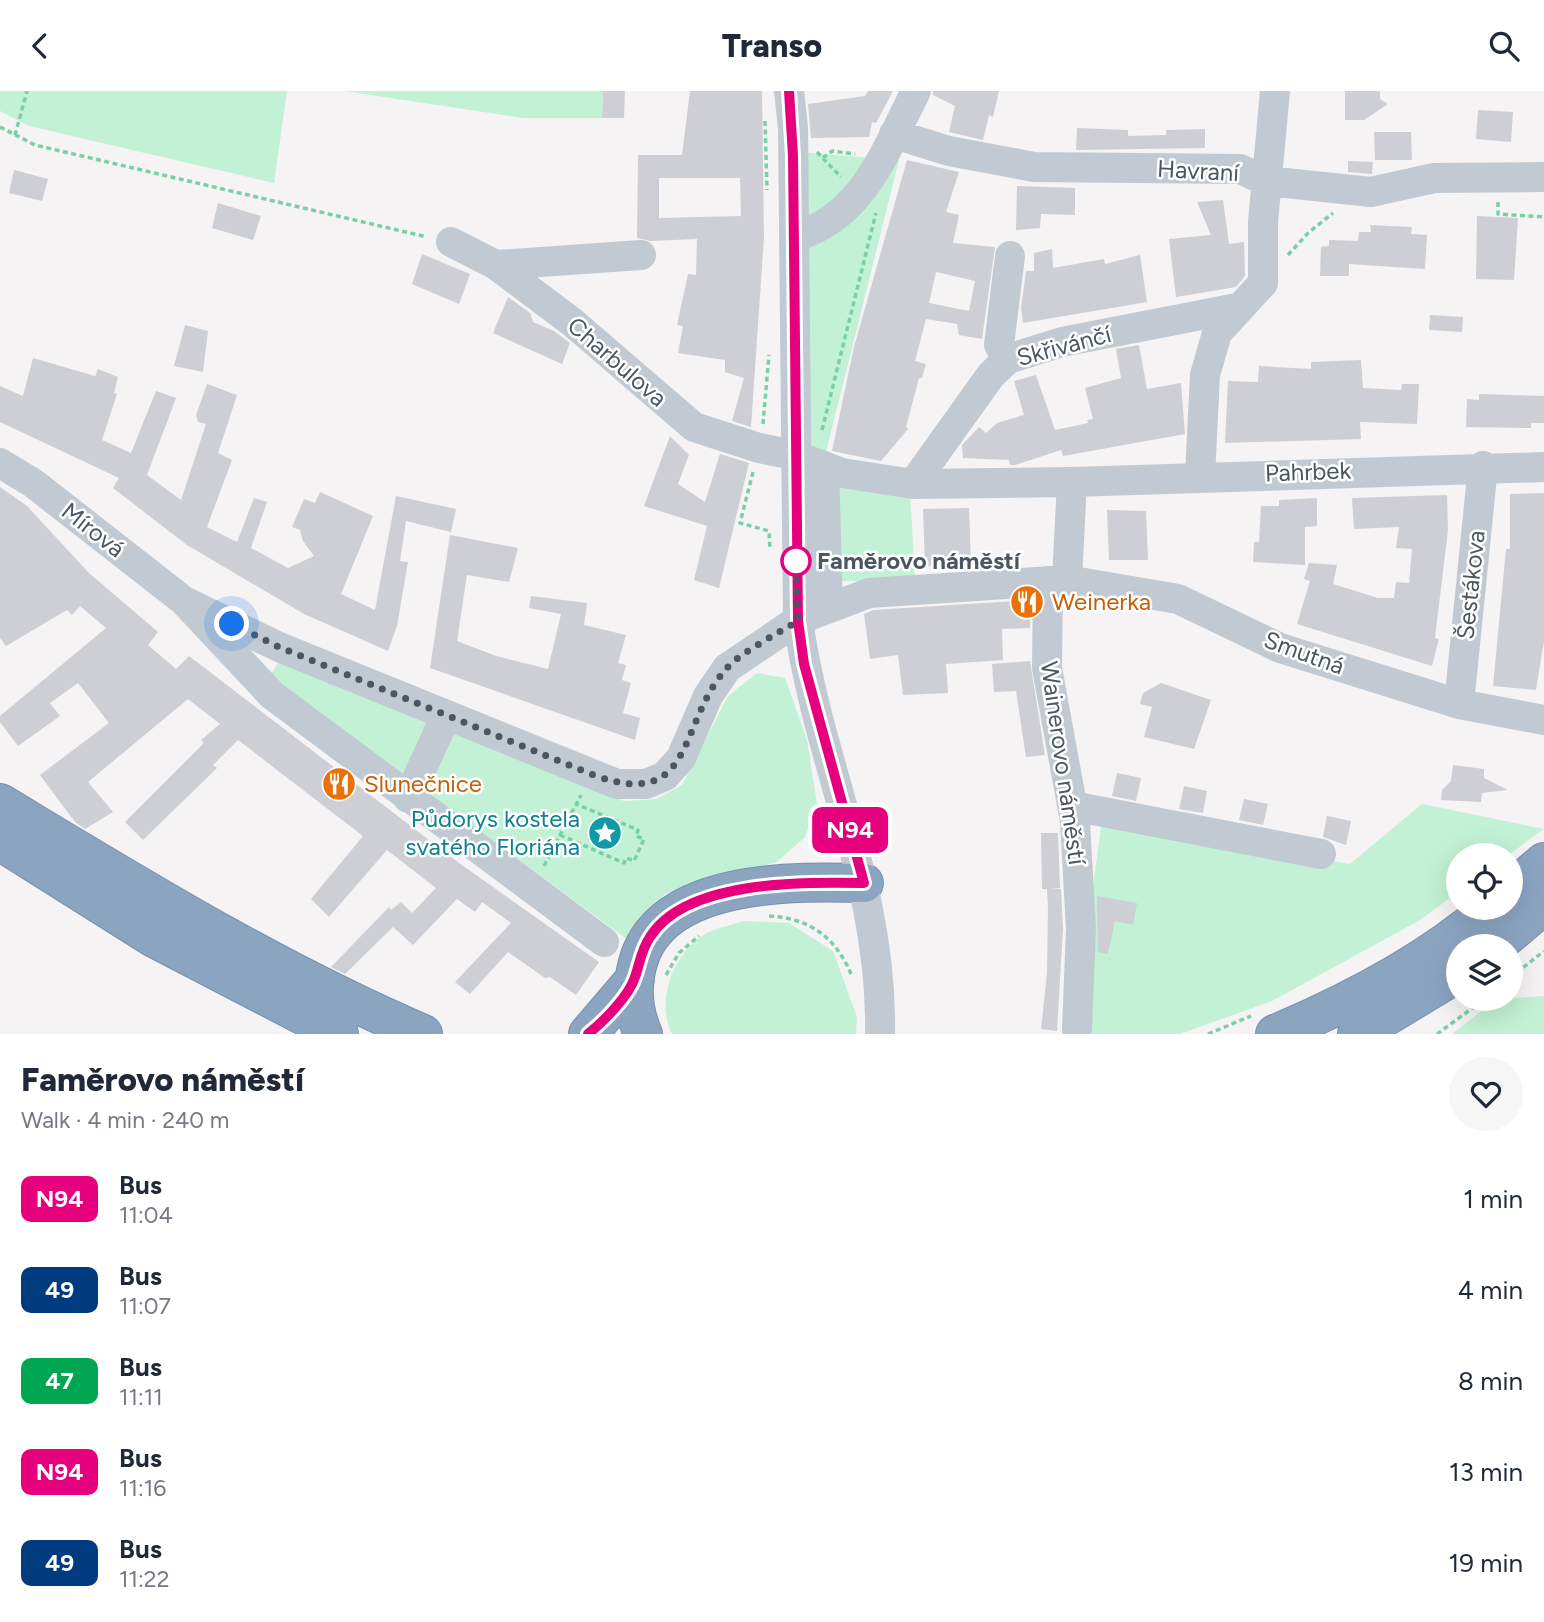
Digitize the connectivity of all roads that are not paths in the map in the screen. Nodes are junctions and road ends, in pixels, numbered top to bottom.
1 (789, 91) edge
2 (916, 91) edge
3 (1275, 91) edge
4 (888, 145) junction
5 (1544, 177) edge
6 (1266, 181) junction
7 (794, 237) junction
8 (452, 242) road end
9 (641, 255) dead end
10 (1010, 256) dead end
11 (496, 265) junction
12 (1237, 308) junction
13 (1008, 359) junction
14 (811, 461) junction
15 (0, 463) edge
16 (1483, 466) junction
17 (1544, 467) edge
18 (1200, 476) junction
19 (1072, 482) junction
20 (914, 484) junction
21 (1058, 581) junction
22 (184, 601) junction
23 (828, 608) junction
24 (798, 621) junction
25 (1460, 704) junction
26 (446, 716) junction
27 (1544, 720) edge
28 (408, 797) junction
29 (0, 803) edge
30 (1072, 806) junction
31 (0, 841) edge
32 (1321, 854) dead end
33 (1544, 862) edge
34 (1523, 880) edge
35 (864, 883) junction
36 (1544, 905) edge
37 (1476, 920) edge
38 (1509, 934) edge
39 (604, 941) dead end
40 (1446, 980) edge
41 (649, 982) junction
42 (1077, 1029) dead end
43 (340, 1034) edge
44 (423, 1034) edge
45 (588, 1034) edge
46 (643, 1034) edge
47 (880, 1034) edge
48 (1275, 1034) edge
49 (1357, 1034) edge

1 - 7 street
2 - 4 street
3 - 6 street
4 - 6 street, Havraní
4 - 7 street
5 - 6 street, Havraní
6 - 12 street
7 - 14 street
8 - 11 street, Charbulova
9 - 11 street
10 - 13 street
11 - 14 street, Charbulova
12 - 13 street, Skřivánčí
12 - 18 street
13 - 20 street, Skřivánčí
14 - 20 street
14 - 23 street
14 - 24 street
15 - 22 street, Mírová
16 - 17 street, Pahrbek
16 - 18 street, Pahrbek
16 - 25 street, Šestákova
18 - 19 street, Pahrbek
19 - 20 street
19 - 21 street, Wainerovo náměstí
21 - 23 street
21 - 25 street, Smutná
21 - 30 street, Wainerovo náměstí
22 - 26 street
22 - 28 street
23 - 24 street
24 - 26 street
24 - 35 street
25 - 27 street, Smutná
26 - 28 street
28 - 39 street
29 - 44 highway
30 - 32 street
30 - 42 street, Wainerovo náměstí
31 - 43 highway
33 - 34 highway
35 - 41 highway
35 - 47 street
36 - 38 highway
37 - 48 highway
40 - 49 highway
41 - 45 highway
41 - 46 highway

